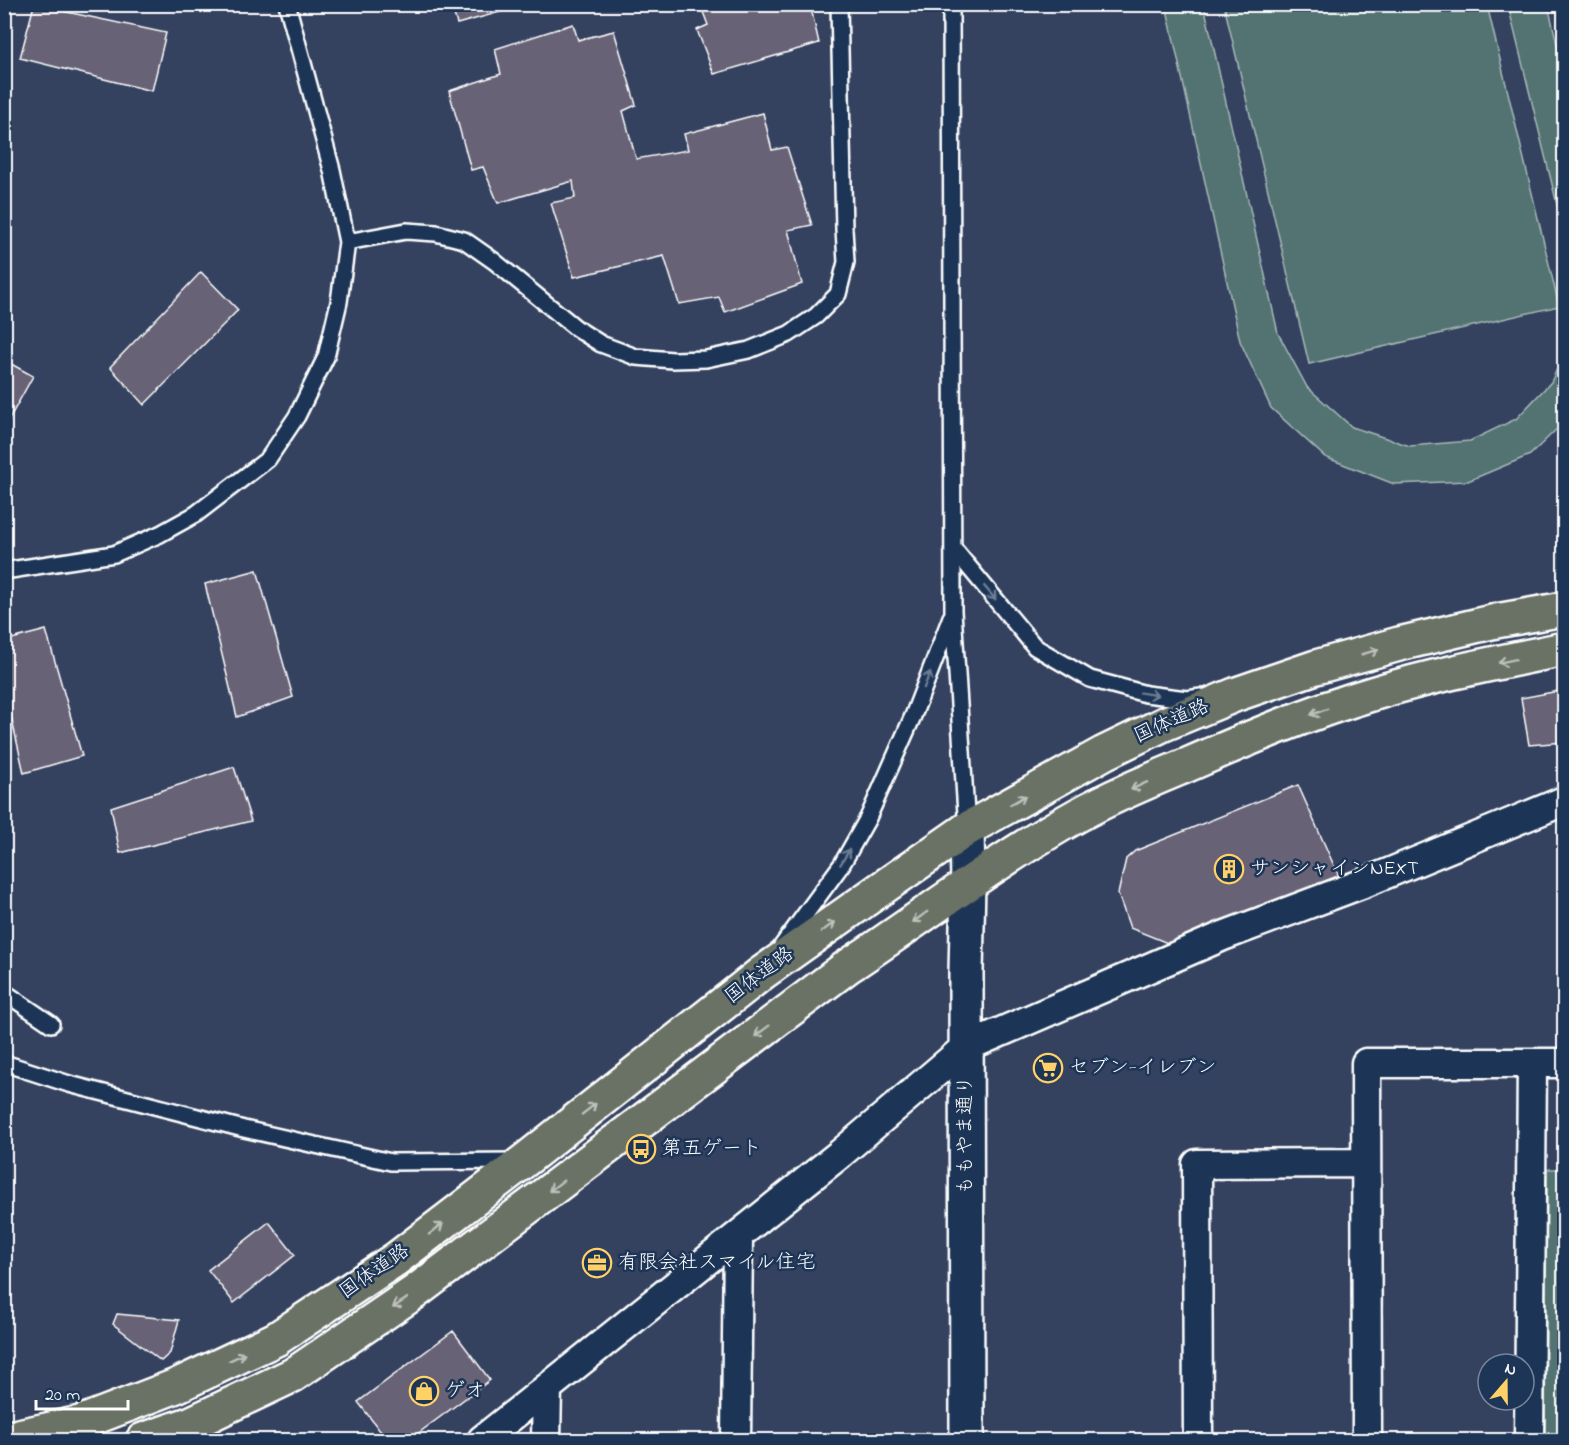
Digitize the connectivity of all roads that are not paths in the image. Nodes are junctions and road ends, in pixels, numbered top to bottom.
1 (286, 4) edge
2 (839, 4) edge
3 (951, 4) edge
4 (347, 242) junction
5 (953, 548) junction
6 (4, 571) edge
7 (1564, 609) edge
8 (953, 611) junction
9 (1564, 649) edge
10 (1237, 693) junction
11 (1564, 801) edge
12 (967, 829) junction
13 (968, 883) junction
14 (762, 973) junction
15 (4, 992) edge
16 (51, 1024) dead end
17 (966, 1047) junction
18 (1532, 1063) junction
19 (1564, 1063) edge
20 (4, 1064) edge
21 (524, 1161) junction
22 (1366, 1163) junction
23 (738, 1236) junction
24 (547, 1388) junction
25 (4, 1439) edge
26 (143, 1440) edge
27 (482, 1440) edge
28 (546, 1440) edge
29 (736, 1440) edge
30 (967, 1440) edge
31 (1198, 1440) edge
32 (1367, 1440) edge
33 (1529, 1440) edge

1 - 4 lane
2 - 4 lane
3 - 5 lane
4 - 6 lane
5 - 8 lane
5 -> 10 lane
10 -> 7 main road, 国体道路
8 - 12 lane
14 -> 8 lane
9 -> 13 main road, 国体道路
12 -> 10 main road, 国体道路
11 - 17 street
12 - 13 street, ももやま通り
14 -> 12 main road, 国体道路
13 - 17 street, ももやま通り
13 -> 26 main road, 国体道路
21 -> 14 main road, 国体道路
15 - 16 lane
17 - 23 street
17 - 30 street, ももやま通り
18 - 19 street
18 - 22 street
18 - 33 street
20 - 21 lane
25 -> 21 main road, 国体道路
22 - 31 street
22 - 32 street
23 - 24 street
23 - 29 street
24 - 27 street
24 - 28 street

